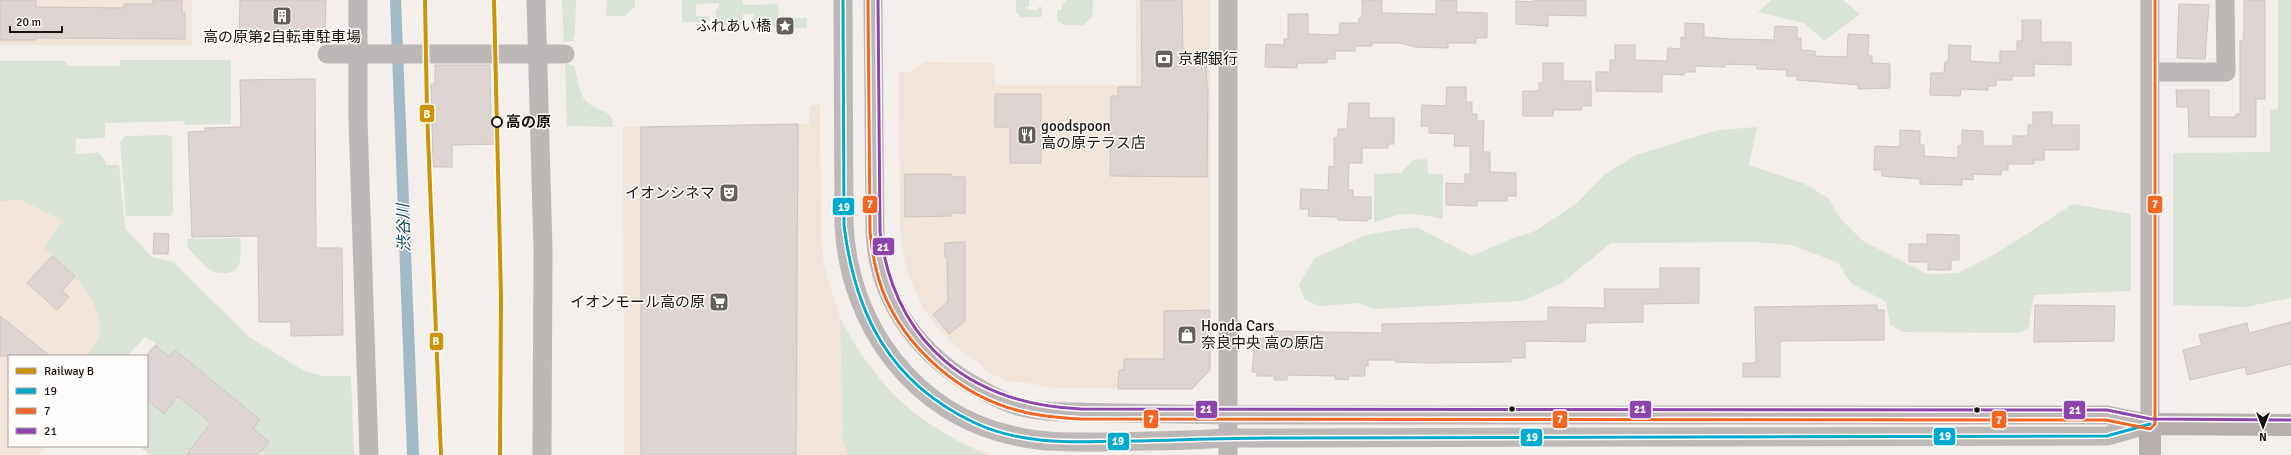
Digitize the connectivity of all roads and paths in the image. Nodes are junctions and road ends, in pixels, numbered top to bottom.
1 (358, 0) edge
2 (536, 0) edge
3 (843, 0) edge
4 (873, 0) edge
5 (1228, 0) edge
6 (2150, 0) edge
7 (2225, 0) edge
8 (327, 54) dead end
9 (565, 54) dead end
10 (2150, 72) junction
11 (1229, 415) junction
12 (2150, 424) junction
13 (2291, 425) edge
14 (1228, 446) edge
15 (369, 455) edge
16 (542, 455) edge
17 (2150, 455) edge

1 - 15 street
2 - 16 street
3 - 14 street
4 - 11 street
5 - 11 street
6 - 10 street
7 - 10 street
8 - 9 street, bridge
10 - 12 street
11 - 12 street
11 - 14 street
12 - 13 main road
12 - 14 street
12 - 17 main road

